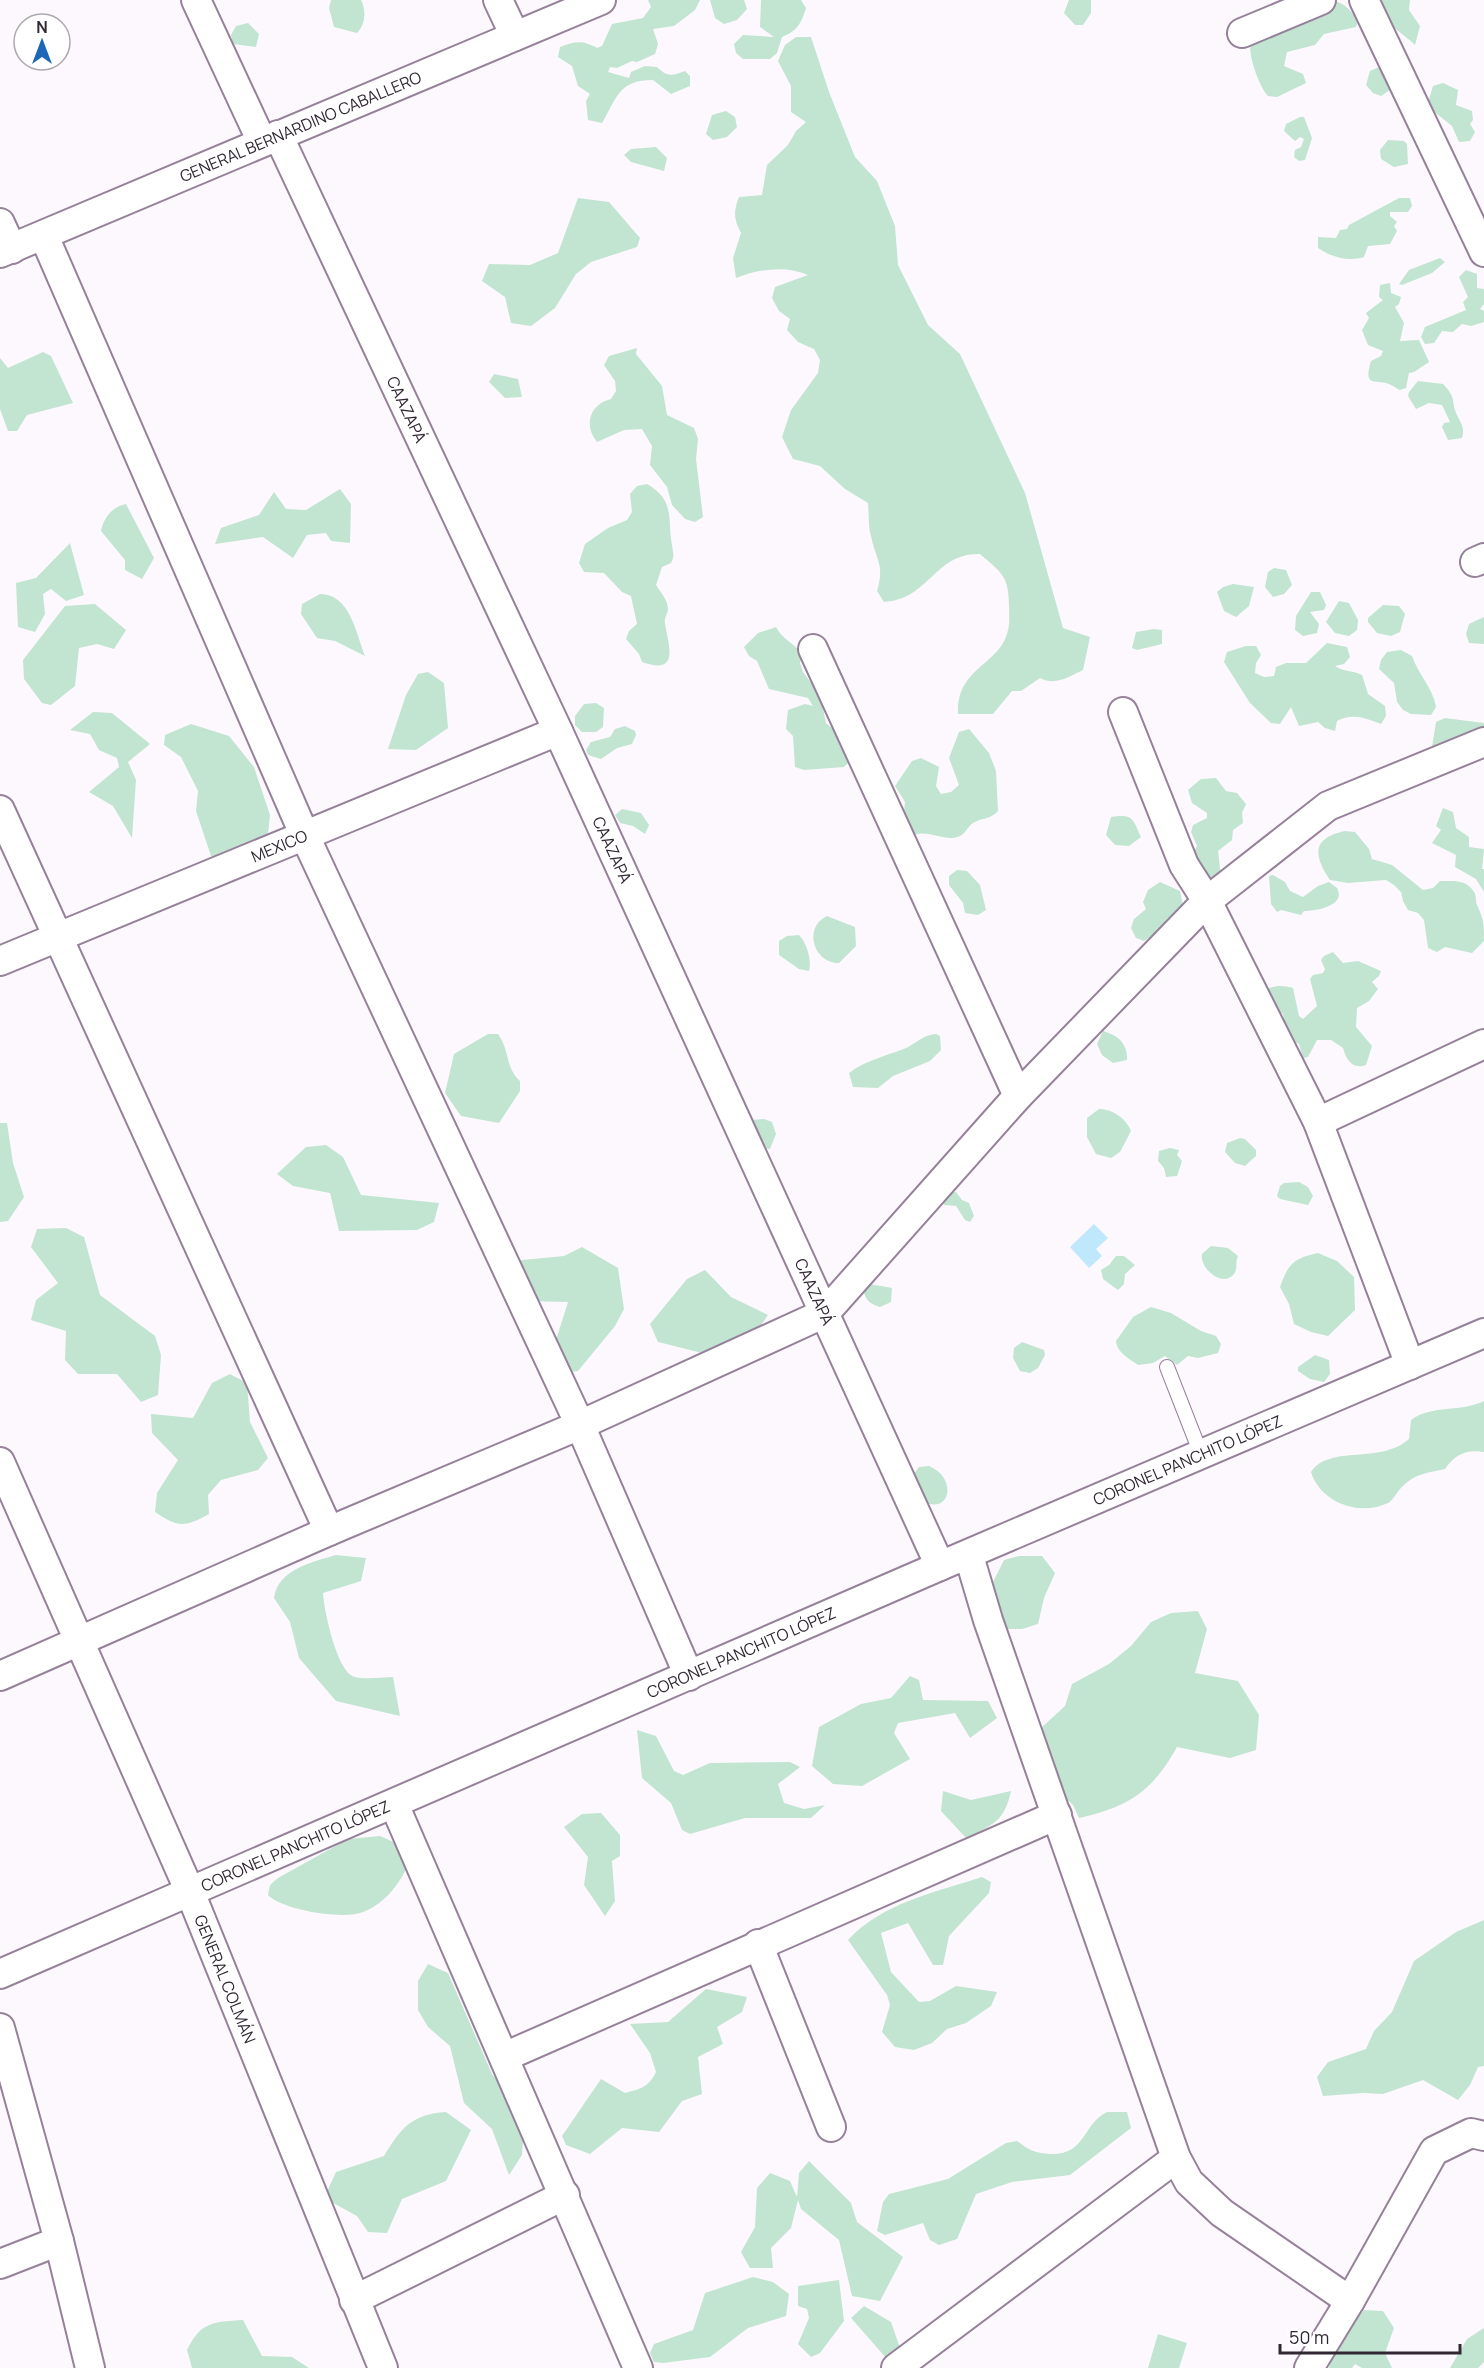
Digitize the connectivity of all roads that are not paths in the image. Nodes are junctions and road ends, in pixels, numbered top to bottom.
1 (196, 0) edge
2 (498, 0) edge
3 (602, 0) edge
4 (1321, 0) edge
5 (1364, 0) edge
6 (1242, 33) dead end
7 (515, 36) junction
8 (270, 139) junction
9 (0, 223) edge
10 (44, 236) junction
11 (6, 251) edge
12 (1484, 252) edge
13 (813, 649) dead end
14 (1123, 712) dead end
15 (558, 732) junction
16 (1484, 742) edge
17 (0, 810) edge
18 (304, 834) junction
19 (1207, 901) junction
20 (58, 936) junction
21 (0, 961) edge
22 (1484, 1044) edge
23 (1018, 1096) junction
24 (1318, 1122) junction
25 (825, 1313) junction
26 (1484, 1333) edge
27 (1410, 1365) junction
28 (1167, 1367) dead end
29 (580, 1425) junction
30 (1201, 1454) junction
31 (0, 1462) edge
32 (329, 1531) junction
33 (969, 1556) junction
34 (940, 1566) junction
35 (80, 1642) junction
36 (0, 1676) edge
37 (689, 1676) junction
38 (394, 1804) junction
39 (1057, 1815) junction
40 (190, 1892) junction
41 (758, 1944) junction
42 (0, 1974) edge
43 (0, 2028) edge
44 (504, 2057) junction
45 (831, 2127) dead end
46 (1484, 2136) edge
47 (1176, 2158) junction
48 (565, 2195) junction
49 (59, 2241) junction
50 (0, 2264) edge
51 (354, 2300) junction
52 (1350, 2301) junction
53 (90, 2368) edge
54 (383, 2368) edge
55 (638, 2368) edge
56 (896, 2368) edge
57 (1309, 2368) edge

1 - 8 street, CAAZAPÁ
2 - 7 street
3 - 7 street, GENERAL BERNARDINO CABALLERO
4 - 6 street
5 - 12 street
7 - 8 street, GENERAL BERNARDINO CABALLERO
8 - 10 street, GENERAL BERNARDINO CABALLERO
8 - 15 street, CAAZAPÁ
9 - 11 street
10 - 11 street, GENERAL BERNARDINO CABALLERO
10 - 18 street
13 - 23 street
14 - 19 street
15 - 18 street, MEXICO
15 - 25 street, CAAZAPÁ
16 - 19 street
17 - 20 street
18 - 20 street, MEXICO
18 - 29 street
19 - 23 street
19 - 24 street
20 - 21 street, MEXICO
20 - 32 street
22 - 24 street
23 - 25 street
24 - 27 street
25 - 29 street
25 - 34 street, CAAZAPÁ
26 - 27 street, CORONEL PANCHITO LÓPEZ
27 - 30 street, CORONEL PANCHITO LÓPEZ
28 - 30 lane
29 - 32 street
29 - 37 street
30 - 33 street, CORONEL PANCHITO LÓPEZ
31 - 35 street, GENERAL COLMÁN
32 - 35 street
33 - 34 street, CORONEL PANCHITO LÓPEZ
33 - 39 street
34 - 37 street, CORONEL PANCHITO LÓPEZ
35 - 36 street
35 - 40 street, GENERAL COLMÁN
37 - 38 street, CORONEL PANCHITO LÓPEZ
38 - 40 street, CORONEL PANCHITO LÓPEZ
38 - 44 street
39 - 41 street
39 - 47 street
40 - 42 street, CORONEL PANCHITO LÓPEZ
40 - 51 street, GENERAL COLMÁN
41 - 44 street
41 - 45 street
43 - 49 street
44 - 48 street
46 - 52 street
47 - 52 street
47 - 56 street
48 - 51 street
48 - 55 street
49 - 50 street
49 - 53 street
51 - 54 street, GENERAL COLMÁN
52 - 57 street

